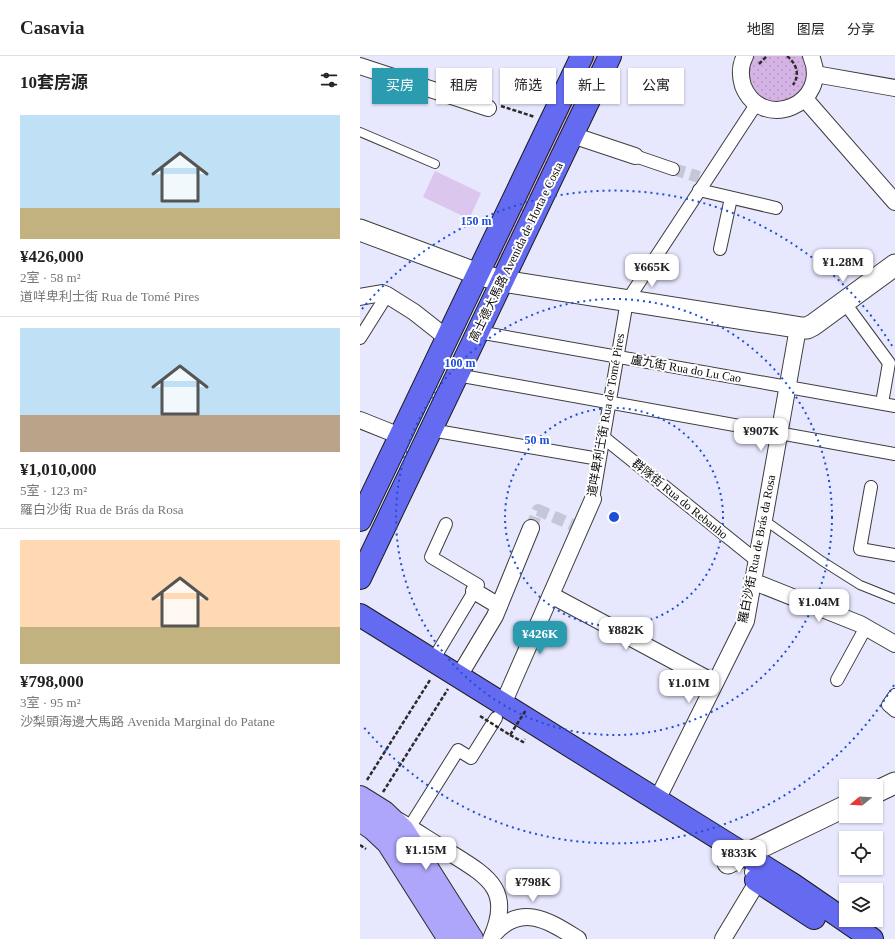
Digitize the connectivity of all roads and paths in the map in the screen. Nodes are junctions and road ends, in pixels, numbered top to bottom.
1 (582, 56) edge
2 (610, 56) edge
3 (745, 56) edge
4 (767, 56) edge
5 (787, 56) edge
6 (811, 56) edge
7 (360, 66) edge
8 (758, 69) dead end
9 (815, 74) junction
10 (895, 88) edge
11 (790, 89) dead end
12 (805, 99) junction
13 (757, 103) junction
14 (488, 108) joint
15 (550, 123) junction
16 (360, 132) edge
17 (572, 135) junction
18 (635, 156) joint
19 (435, 164) dead end
20 (673, 169) tunnel mouth
21 (699, 190) junction
22 (731, 198) junction
23 (895, 202) edge
24 (776, 208) dead end
25 (360, 230) edge
26 (720, 249) dead end
27 (895, 265) edge
28 (478, 274) junction
29 (502, 281) junction
30 (387, 295) junction
31 (360, 297) edge
32 (626, 301) junction
33 (844, 302) junction
34 (798, 328) junction
35 (478, 332) junction
36 (360, 338) edge
37 (447, 338) junction
38 (617, 356) junction
39 (457, 376) junction
40 (787, 387) junction
41 (609, 403) junction
42 (882, 403) junction
43 (895, 406) edge
44 (360, 420) edge
45 (431, 430) junction
46 (779, 433) junction
47 (400, 436) junction
48 (603, 437) junction
49 (895, 454) edge
50 (599, 459) junction
51 (871, 487) dead end
52 (593, 499) joint
53 (394, 508) junction
54 (362, 510) edge
55 (764, 519) junction
56 (446, 524) dead end
57 (531, 528) tunnel mouth
58 (895, 555) edge
59 (756, 560) junction
60 (360, 578) edge
61 (752, 581) junction
62 (474, 591) junction
63 (551, 595) junction
64 (895, 599) edge
65 (499, 606) junction
66 (360, 614) edge
67 (866, 627) junction
68 (360, 632) edge
69 (895, 644) edge
70 (443, 675) junction
71 (837, 680) dead end
72 (715, 683) junction
73 (895, 695) edge
74 (526, 710) dead end
75 (895, 711) edge
76 (493, 712) junction
77 (510, 735) junction
78 (523, 742) dead end
79 (895, 783) edge
80 (883, 789) edge
81 (657, 800) junction
82 (368, 807) edge
83 (839, 809) edge
84 (409, 828) junction
85 (736, 859) junction
86 (758, 881) junction
87 (485, 938) edge
88 (449, 939) edge
89 (578, 939) edge
90 (722, 939) edge
91 (846, 939) edge
92 (872, 939) edge

1 - 15 main road, 高士德大馬路 Avenida de Horta e Costa
2 - 17 main road, 高士德大馬路 Avenida de Horta e Costa
3 - 13 street
4 - 8 path
5 - 11 path
6 - 9 street
7 - 14 street
9 - 10 street
9 - 12 street
12 - 13 street
12 - 23 street
13 - 21 street
14 - 15 path
15 - 28 main road, 高士德大馬路 Avenida de Horta e Costa
16 - 19 lane
17 - 18 street
17 - 29 main road, 高士德大馬路 Avenida de Horta e Costa
18 - 20 street
21 - 22 street
21 - 32 street
22 - 24 street
22 - 26 street
25 - 28 street
27 - 33 street
28 - 29 street
28 - 37 main road, 高士德大馬路 Avenida de Horta e Costa
29 - 32 street
29 - 35 main road, 高士德大馬路 Avenida de Horta e Costa
30 - 31 street
30 - 36 street
30 - 37 street
32 - 34 street
32 - 38 street, 道咩卑利士街 Rua de Tomé Pires
33 - 34 street
33 - 42 street
34 - 40 street, 羅白沙街 Rua de Brás da Rosa
35 - 38 street, 盧九街 Rua do Lu Cao
35 - 39 main road, 高士德大馬路 Avenida de Horta e Costa
37 - 47 main road, 高士德大馬路 Avenida de Horta e Costa
38 - 40 street, 盧九街 Rua do Lu Cao
38 - 41 street, 道咩卑利士街 Rua de Tomé Pires
39 - 41 street
39 - 45 main road, 高士德大馬路 Avenida de Horta e Costa
40 - 42 street, 盧九街 Rua do Lu Cao
40 - 46 street, 羅白沙街 Rua de Brás da Rosa
41 - 46 street
41 - 48 street, 道咩卑利士街 Rua de Tomé Pires
42 - 43 street, 盧九街 Rua do Lu Cao
44 - 47 street
45 - 50 street
45 - 53 main road, 高士德大馬路 Avenida de Horta e Costa
46 - 49 street
46 - 55 street, 羅白沙街 Rua de Brás da Rosa
47 - 54 main road, 高士德大馬路 Avenida de Horta e Costa
48 - 50 street, 道咩卑利士街 Rua de Tomé Pires
48 - 59 street, 群隊街 Rua do Rebanho
50 - 52 street, 道咩卑利士街 Rua de Tomé Pires
51 - 58 street
52 - 63 street, 道咩卑利士街 Rua de Tomé Pires
53 - 54 main road
53 - 60 main road, 高士德大馬路 Avenida de Horta e Costa
55 - 59 street, 羅白沙街 Rua de Brás da Rosa
55 - 64 lane
56 - 62 street
57 - 65 street
59 - 61 street, 羅白沙街 Rua de Brás da Rosa
61 - 67 street
61 - 72 street, 羅白沙街 Rua de Brás da Rosa
62 - 65 street
62 - 70 street
63 - 72 street
63 - 76 street, 道咩卑利士街 Rua de Tomé Pires
65 - 70 street
66 - 70 main road
67 - 69 street
67 - 71 street
68 - 70 main road
70 - 76 main road
70 - 82 path
70 - 82 path
72 - 81 street, 羅白沙街 Rua de Brás da Rosa
73 - 75 street
74 - 77 path, bridge
76 - 77 path, bridge
76 - 81 main road
76 - 84 street
76 - 85 main road
77 - 78 path
79 - 80 street
81 - 85 main road
82 - 84 street
82 - 87 main road
82 - 88 main road
83 - 85 street
84 - 87 street
85 - 86 main road
85 - 92 main road
86 - 90 street
86 - 91 main road
87 - 89 street

